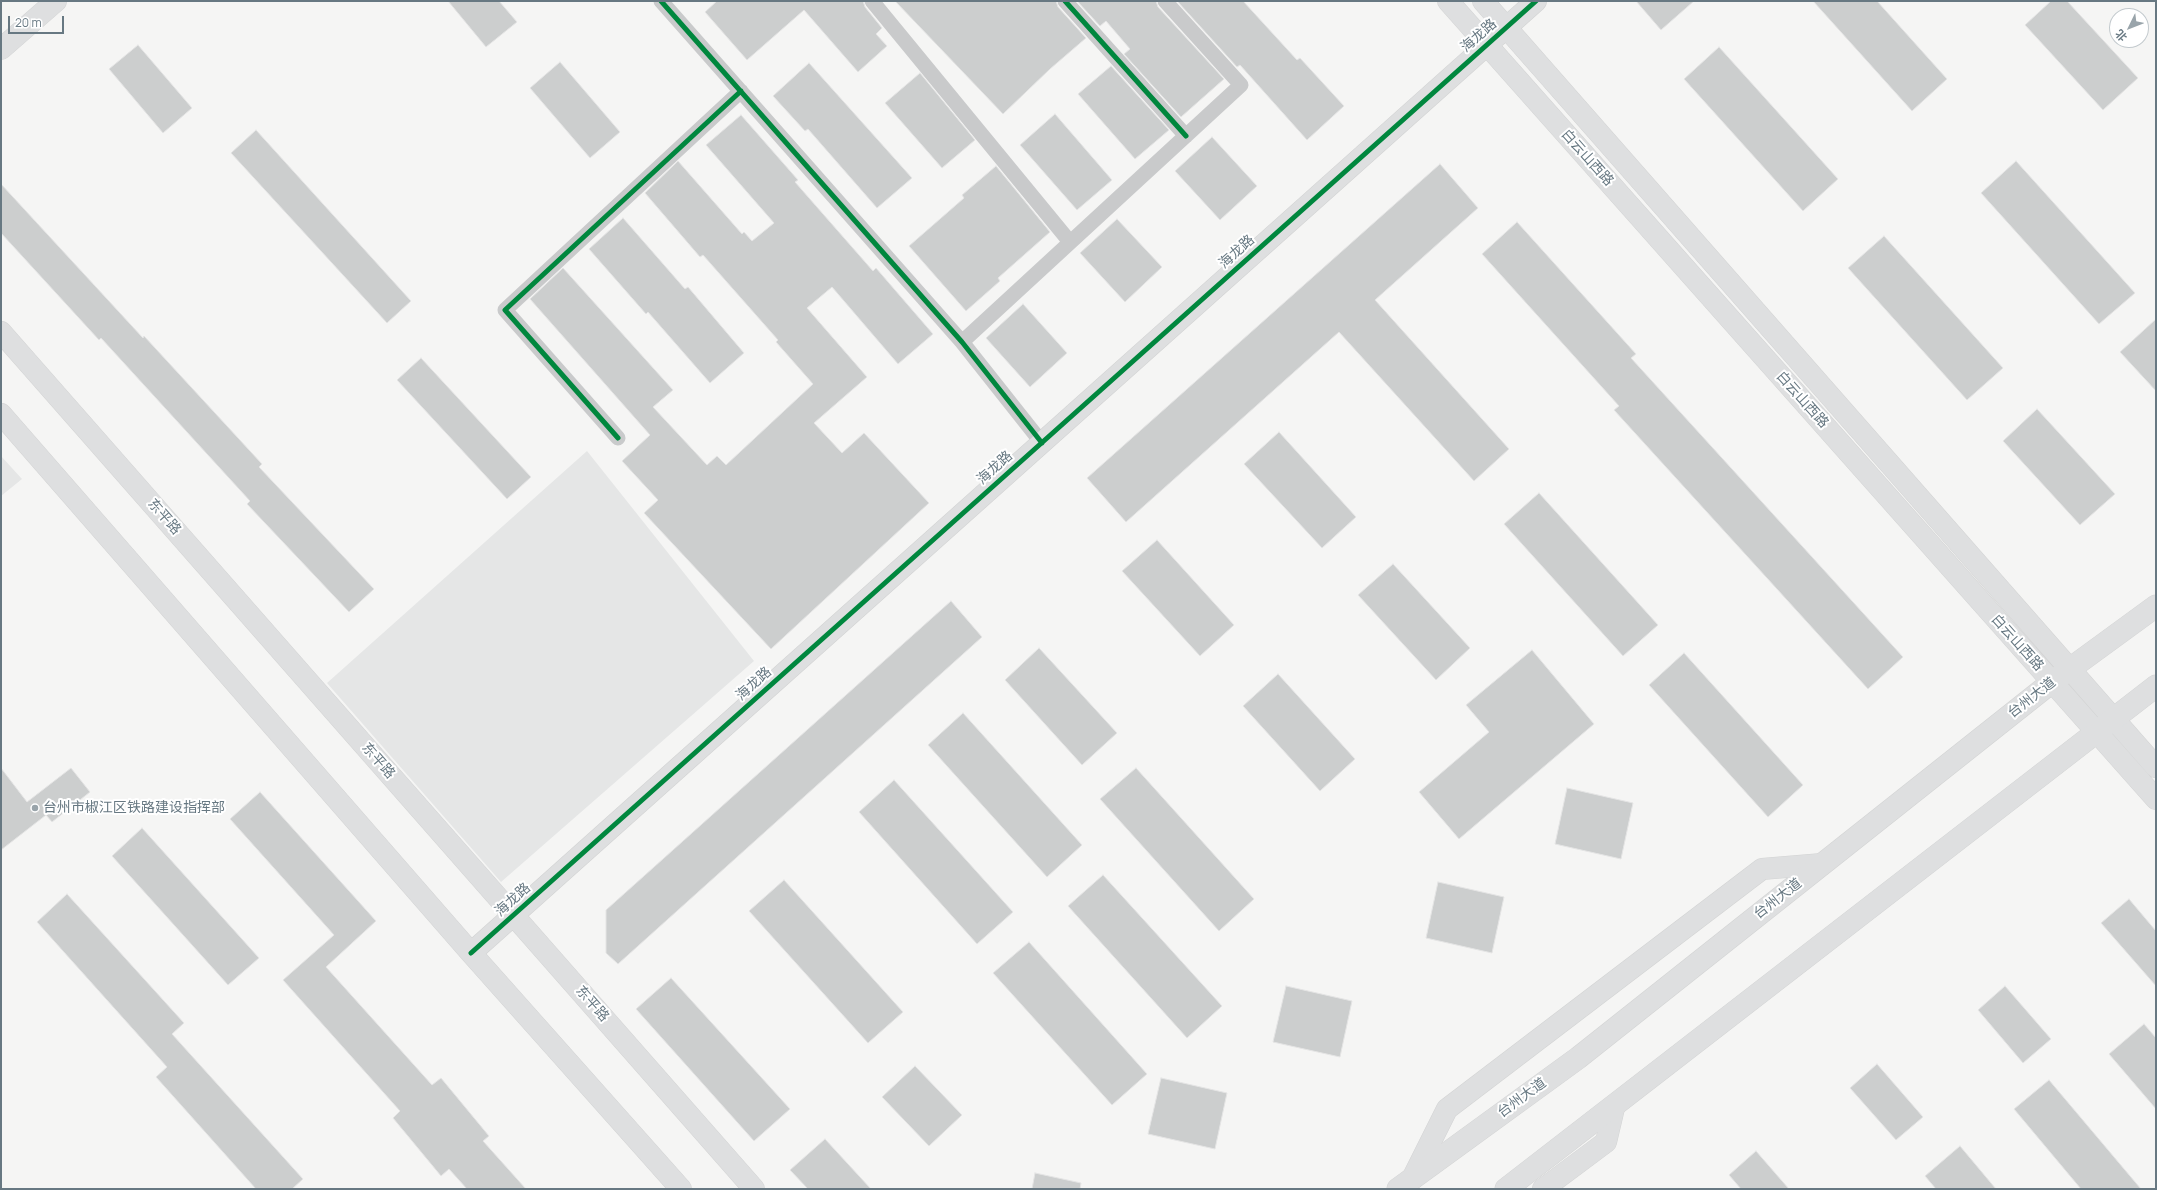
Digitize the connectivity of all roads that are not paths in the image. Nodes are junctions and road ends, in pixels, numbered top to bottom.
1 (56, 1) edge
2 (661, 1) edge
3 (872, 1) edge
4 (1065, 1) edge
5 (1165, 1) edge
6 (1448, 1) edge
7 (1483, 1) edge
8 (1536, 1) edge
9 (1506, 28) junction
10 (1486, 44) junction
11 (1, 49) edge
12 (741, 91) junction
13 (1186, 136) junction
14 (1070, 242) junction
15 (1, 332) edge
16 (962, 342) junction
17 (1, 414) edge
18 (618, 438) dead end
19 (1042, 443) junction
20 (2156, 606) edge
21 (2071, 669) junction
22 (2052, 682) junction
23 (2156, 686) edge
24 (2113, 719) junction
25 (2096, 732) junction
26 (2156, 767) edge
27 (2156, 799) edge
28 (1822, 864) junction
29 (514, 916) junction
30 (471, 953) junction
31 (1614, 1108) junction
32 (1405, 1184) edge
33 (681, 1189) edge
34 (754, 1189) edge
35 (1506, 1189) edge
36 (1543, 1189) edge

1 - 11 main road
2 - 12 street
3 - 14 street
4 - 13 street
5 - 13 street
6 - 10 main road, 白云山西路
7 - 9 main road, 白云山西路
8 - 9 main road, 海龙路
9 - 10 main road, 海龙路
9 - 21 main road, 白云山西路
10 - 19 main road, 海龙路
10 - 22 main road, 白云山西路
12 - 16 street
12 - 18 street
13 - 14 street
14 - 16 street
15 - 29 main road, 东平路
16 - 19 street
17 - 30 main road
19 - 29 main road, 海龙路
20 - 21 main road, 台州大道
21 - 22 main road, 台州大道
21 - 24 main road, 白云山西路
22 - 25 main road, 白云山西路
22 - 28 main road, 台州大道
23 - 24 main road
24 - 25 main road
24 - 26 main road, 白云山西路
25 - 27 main road, 白云山西路
25 - 31 main road
28 - 32 main road, 台州大道
28 - 32 main road
29 - 30 main road, 海龙路
29 - 34 main road, 东平路
30 - 33 main road
31 - 35 main road
31 - 36 main road

